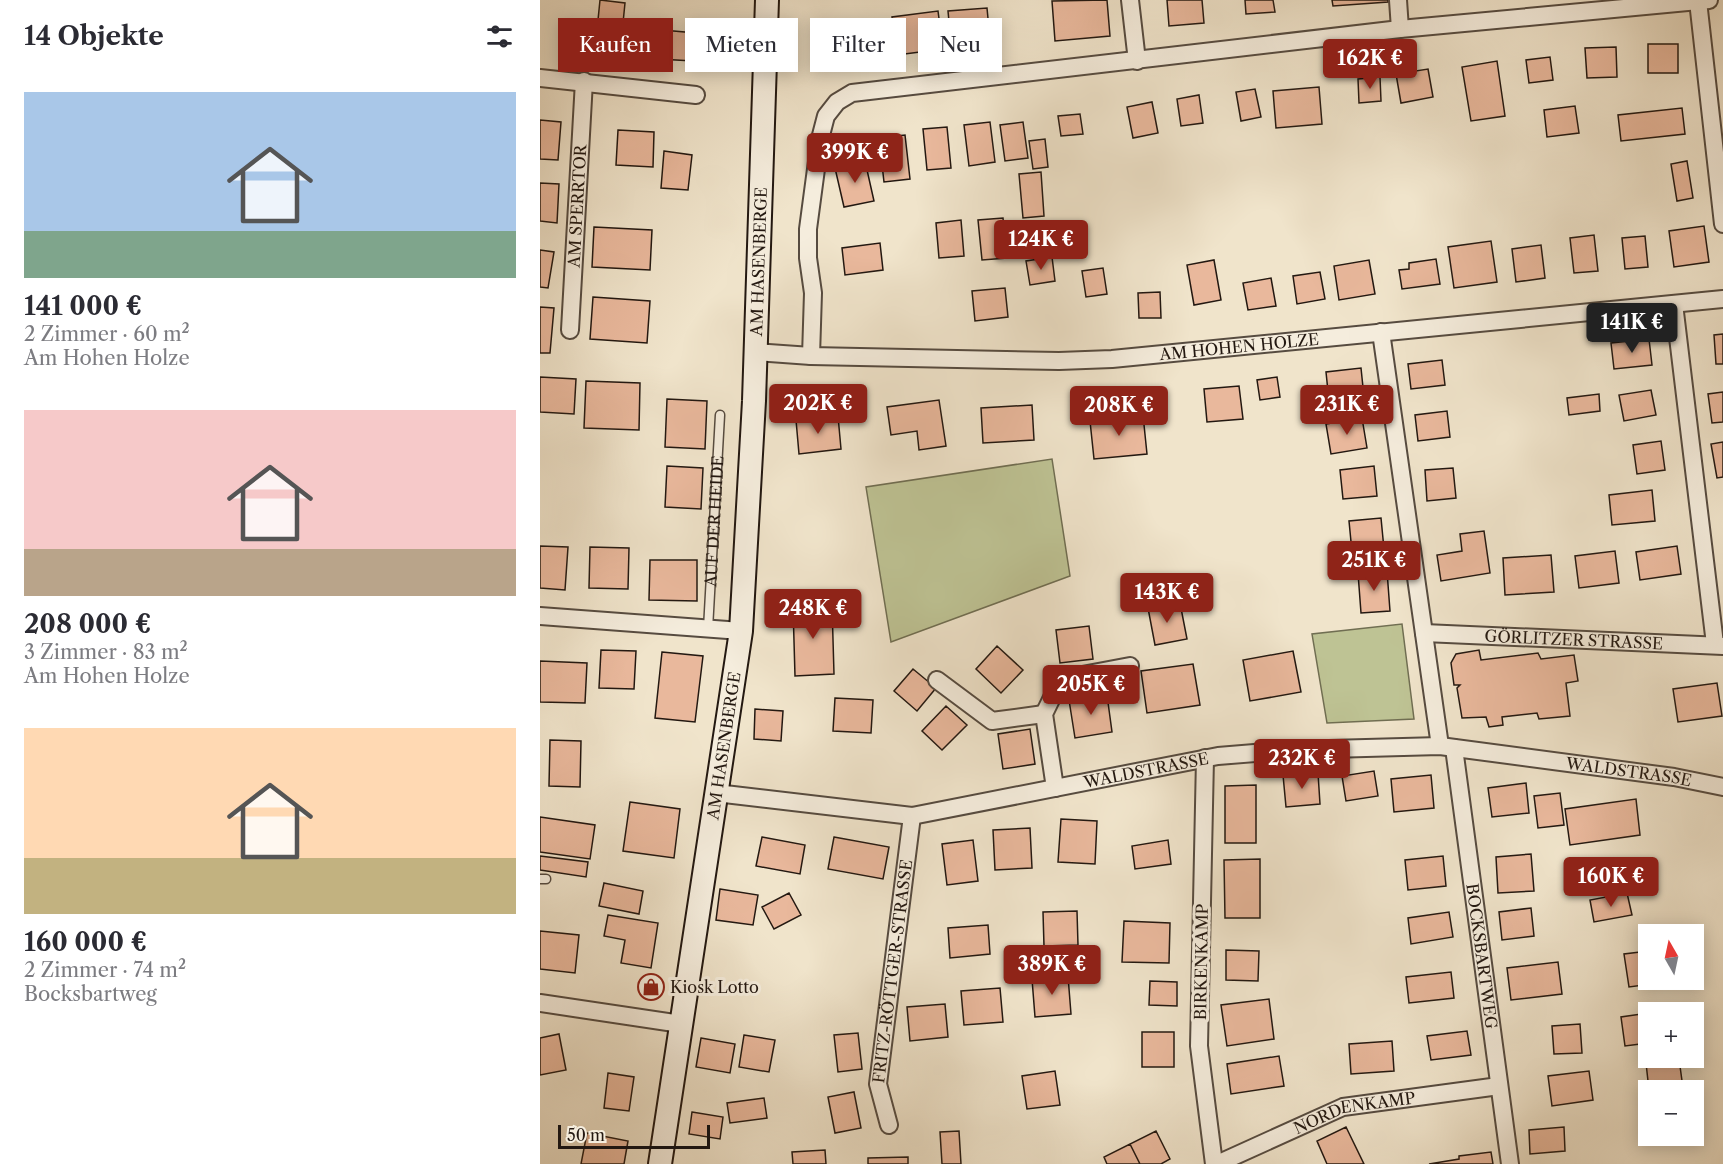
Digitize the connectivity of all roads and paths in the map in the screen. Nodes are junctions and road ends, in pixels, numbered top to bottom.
1 (767, 0) edge
2 (1130, 0) edge
3 (1398, 0) edge
4 (1704, 1) edge
5 (1400, 29) junction
6 (1137, 61) junction
7 (540, 78) edge
8 (584, 81) junction
9 (696, 95) dead end
10 (1723, 224) edge
11 (1723, 299) edge
12 (1674, 304) junction
13 (570, 330) dead end
14 (1381, 332) junction
15 (756, 352) junction
16 (811, 356) junction
17 (720, 415) dead end
18 (540, 616) edge
19 (708, 629) junction
20 (741, 631) junction
21 (1424, 633) junction
22 (1719, 645) edge
23 (1130, 666) dead end
24 (937, 680) dead end
25 (1044, 714) junction
26 (1447, 747) junction
27 (1205, 758) junction
28 (1723, 787) edge
29 (1055, 788) junction
30 (716, 793) junction
31 (912, 816) junction
32 (540, 1003) edge
33 (681, 1024) junction
34 (1499, 1086) junction
35 (889, 1125) dead end
36 (660, 1164) edge
37 (1215, 1164) edge
38 (1510, 1164) edge

1 - 15 street, AM HASENBERGE
2 - 6 street
3 - 5 street
4 - 5 street
4 - 10 street
5 - 6 street
6 - 16 street
7 - 8 street
8 - 9 street
8 - 13 street, AM SPERRTOR
11 - 12 street, AM HOHEN HOLZE
12 - 14 street, AM HOHEN HOLZE
12 - 22 street
14 - 16 street, AM HOHEN HOLZE
14 - 21 street, BOCKSBARTWEG
15 - 16 street, AM HOHEN HOLZE
15 - 20 street, AM HASENBERGE
17 - 19 lane, AUF DER HEIDE
18 - 19 street
19 - 20 street
20 - 30 street, AM HASENBERGE
21 - 22 street, GÖRLITZER STRASSE
21 - 26 street, BOCKSBARTWEG
23 - 25 street
24 - 25 street
25 - 29 street
26 - 27 street, WALDSTRASSE
26 - 28 street, WALDSTRASSE
26 - 34 street, BOCKSBARTWEG
27 - 29 street, WALDSTRASSE
27 - 37 street, BIRKENKAMP
29 - 31 street, WALDSTRASSE
30 - 31 street, WALDSTRASSE
30 - 33 street, AM HASENBERGE
31 - 35 street, FRITZ-RÖTTGER-STRASSE
32 - 33 street
33 - 36 street, AM HASENBERGE
34 - 37 street, NORDENKAMP
34 - 38 street, BOCKSBARTWEG

